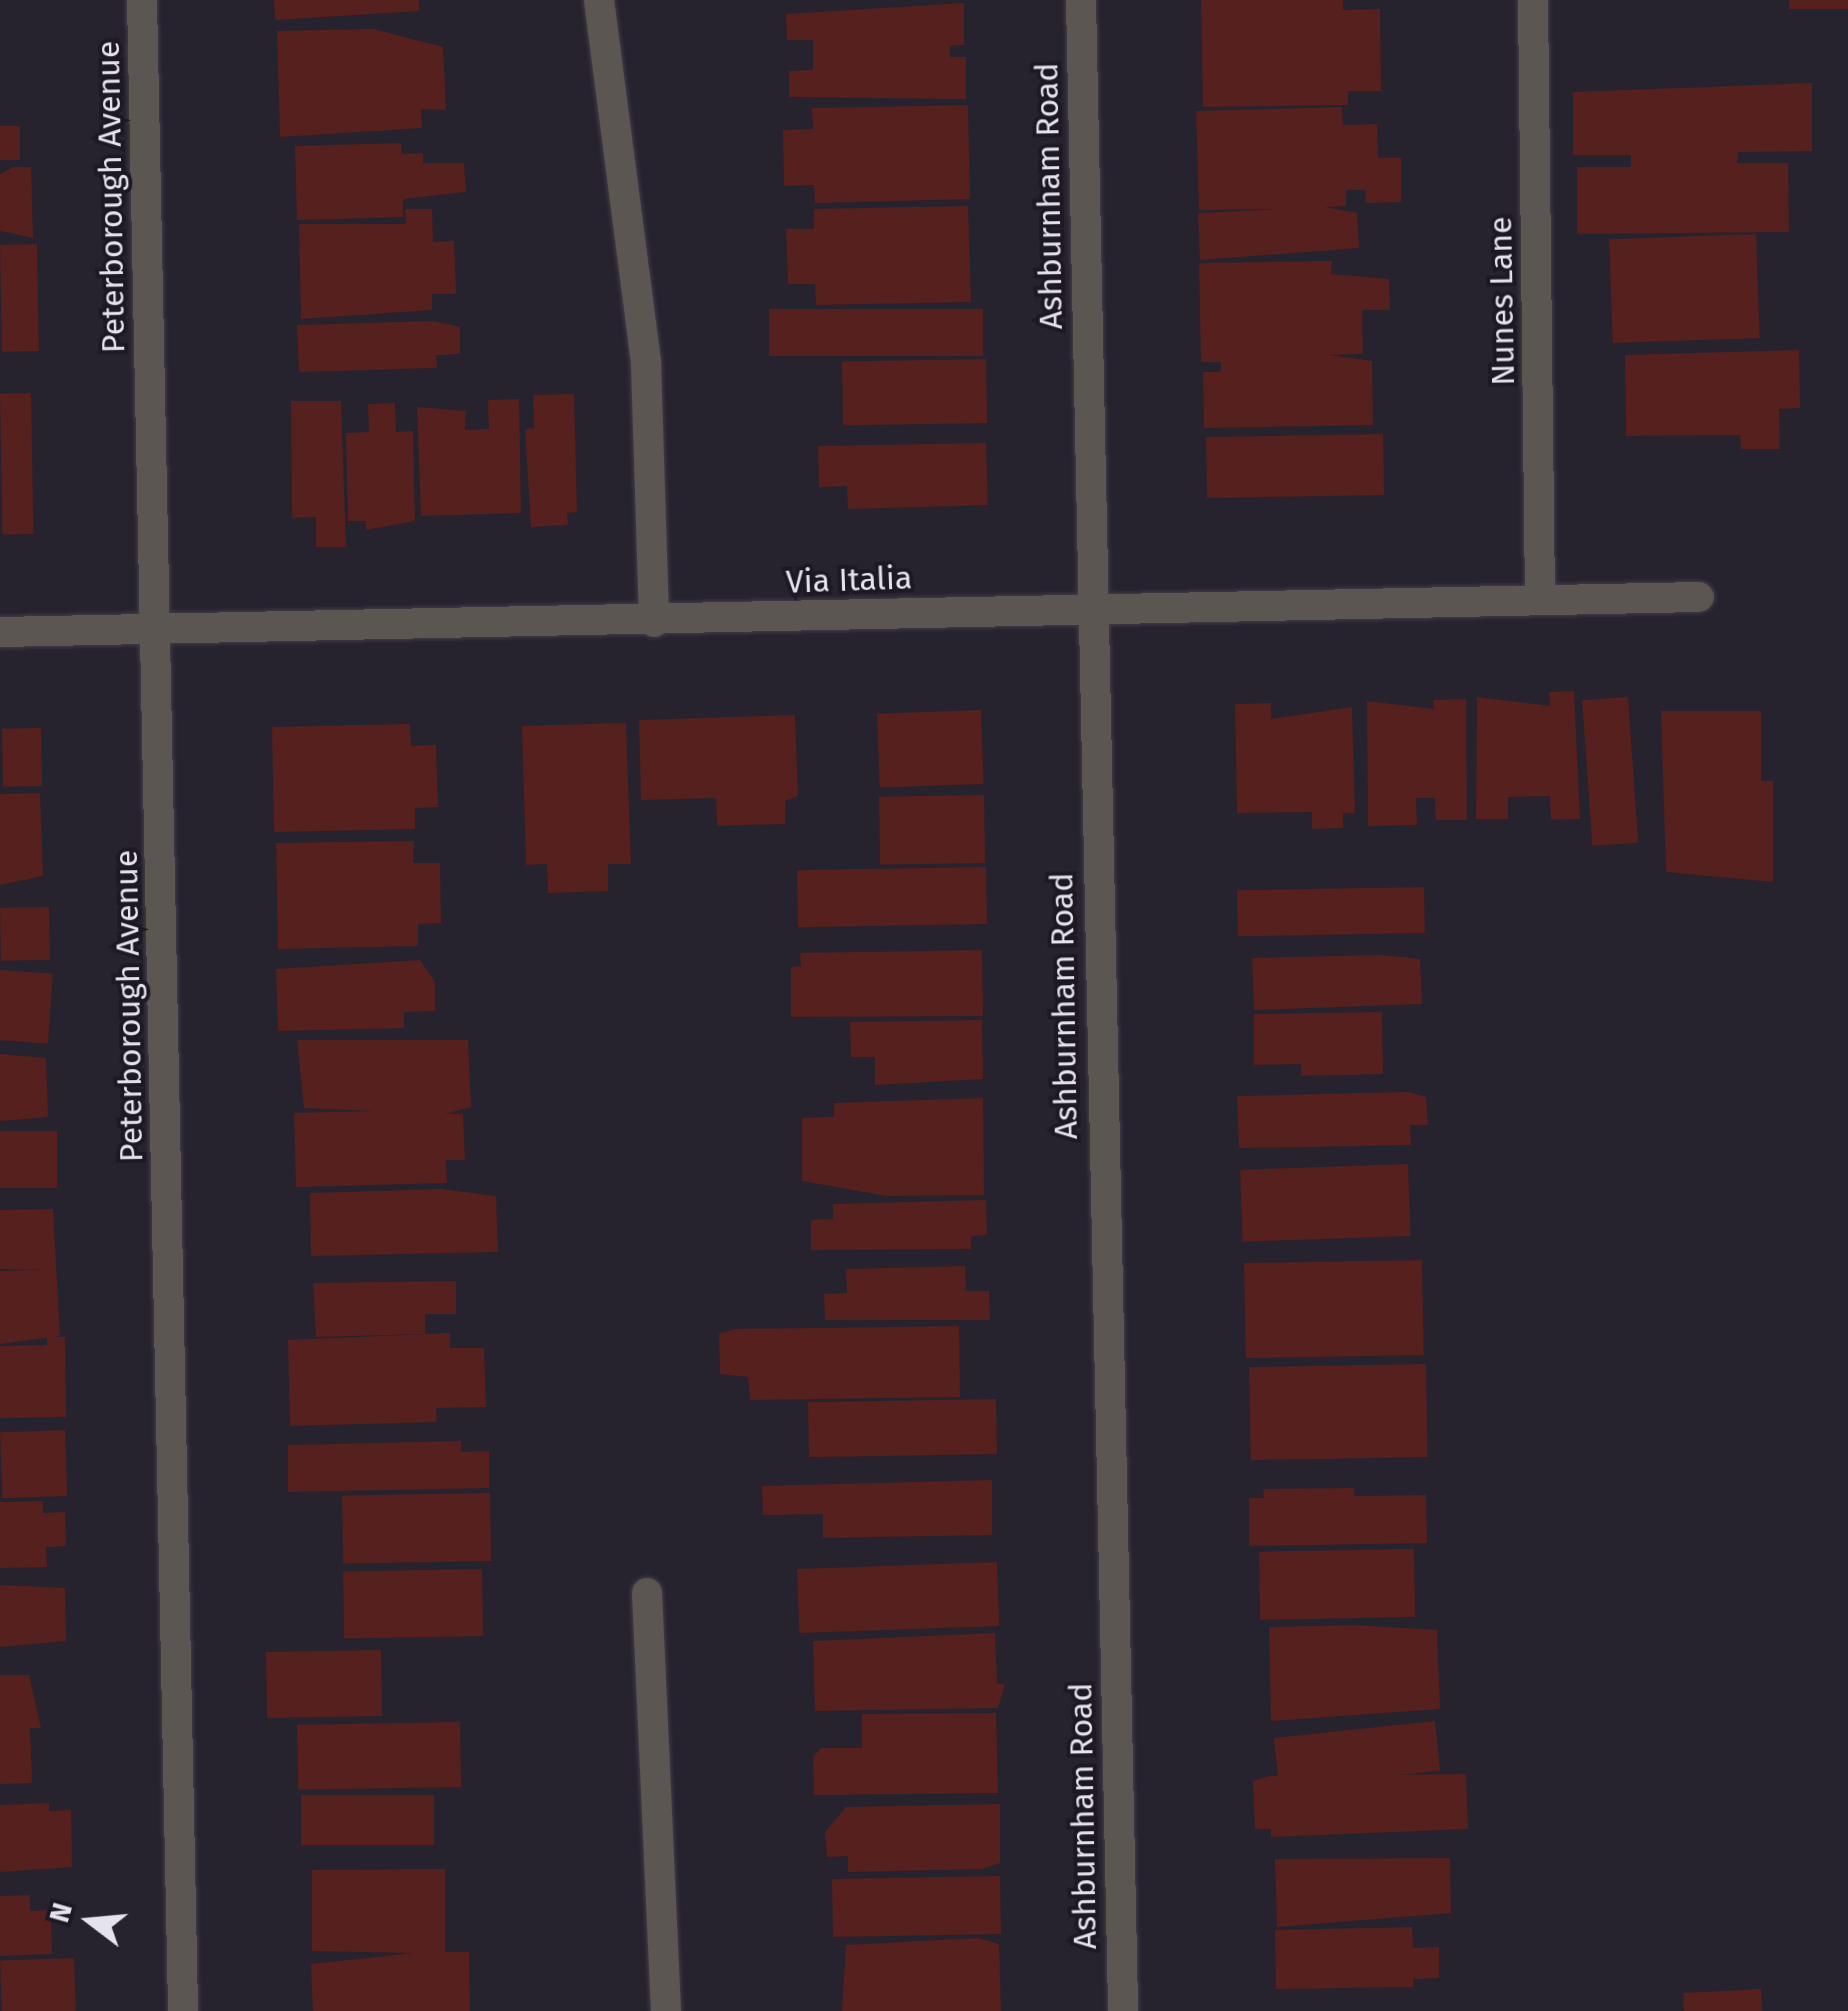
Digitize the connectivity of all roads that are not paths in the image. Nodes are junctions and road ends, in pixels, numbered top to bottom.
1 (142, 0) edge
2 (599, 0) edge
3 (1081, 0) edge
4 (1533, 0) edge
5 (1700, 597) dead end
6 (1540, 600) junction
7 (1092, 609) junction
8 (654, 622) junction
9 (157, 631) junction
10 (0, 632) edge
11 (647, 1593) dead end
12 (183, 2011) edge
13 (666, 2011) edge
14 (1123, 2011) edge

1 - 9 street, Peterborough Avenue
2 - 8 street
3 - 7 street, Ashburnham Road
4 - 6 street, Nunes Lane
5 - 6 street, Via Italia
6 - 7 street, Via Italia
7 - 8 street, Via Italia
7 - 14 street, Ashburnham Road
8 - 9 street, Via Italia
9 - 10 street, Via Italia
9 - 12 street, Peterborough Avenue
11 - 13 street

